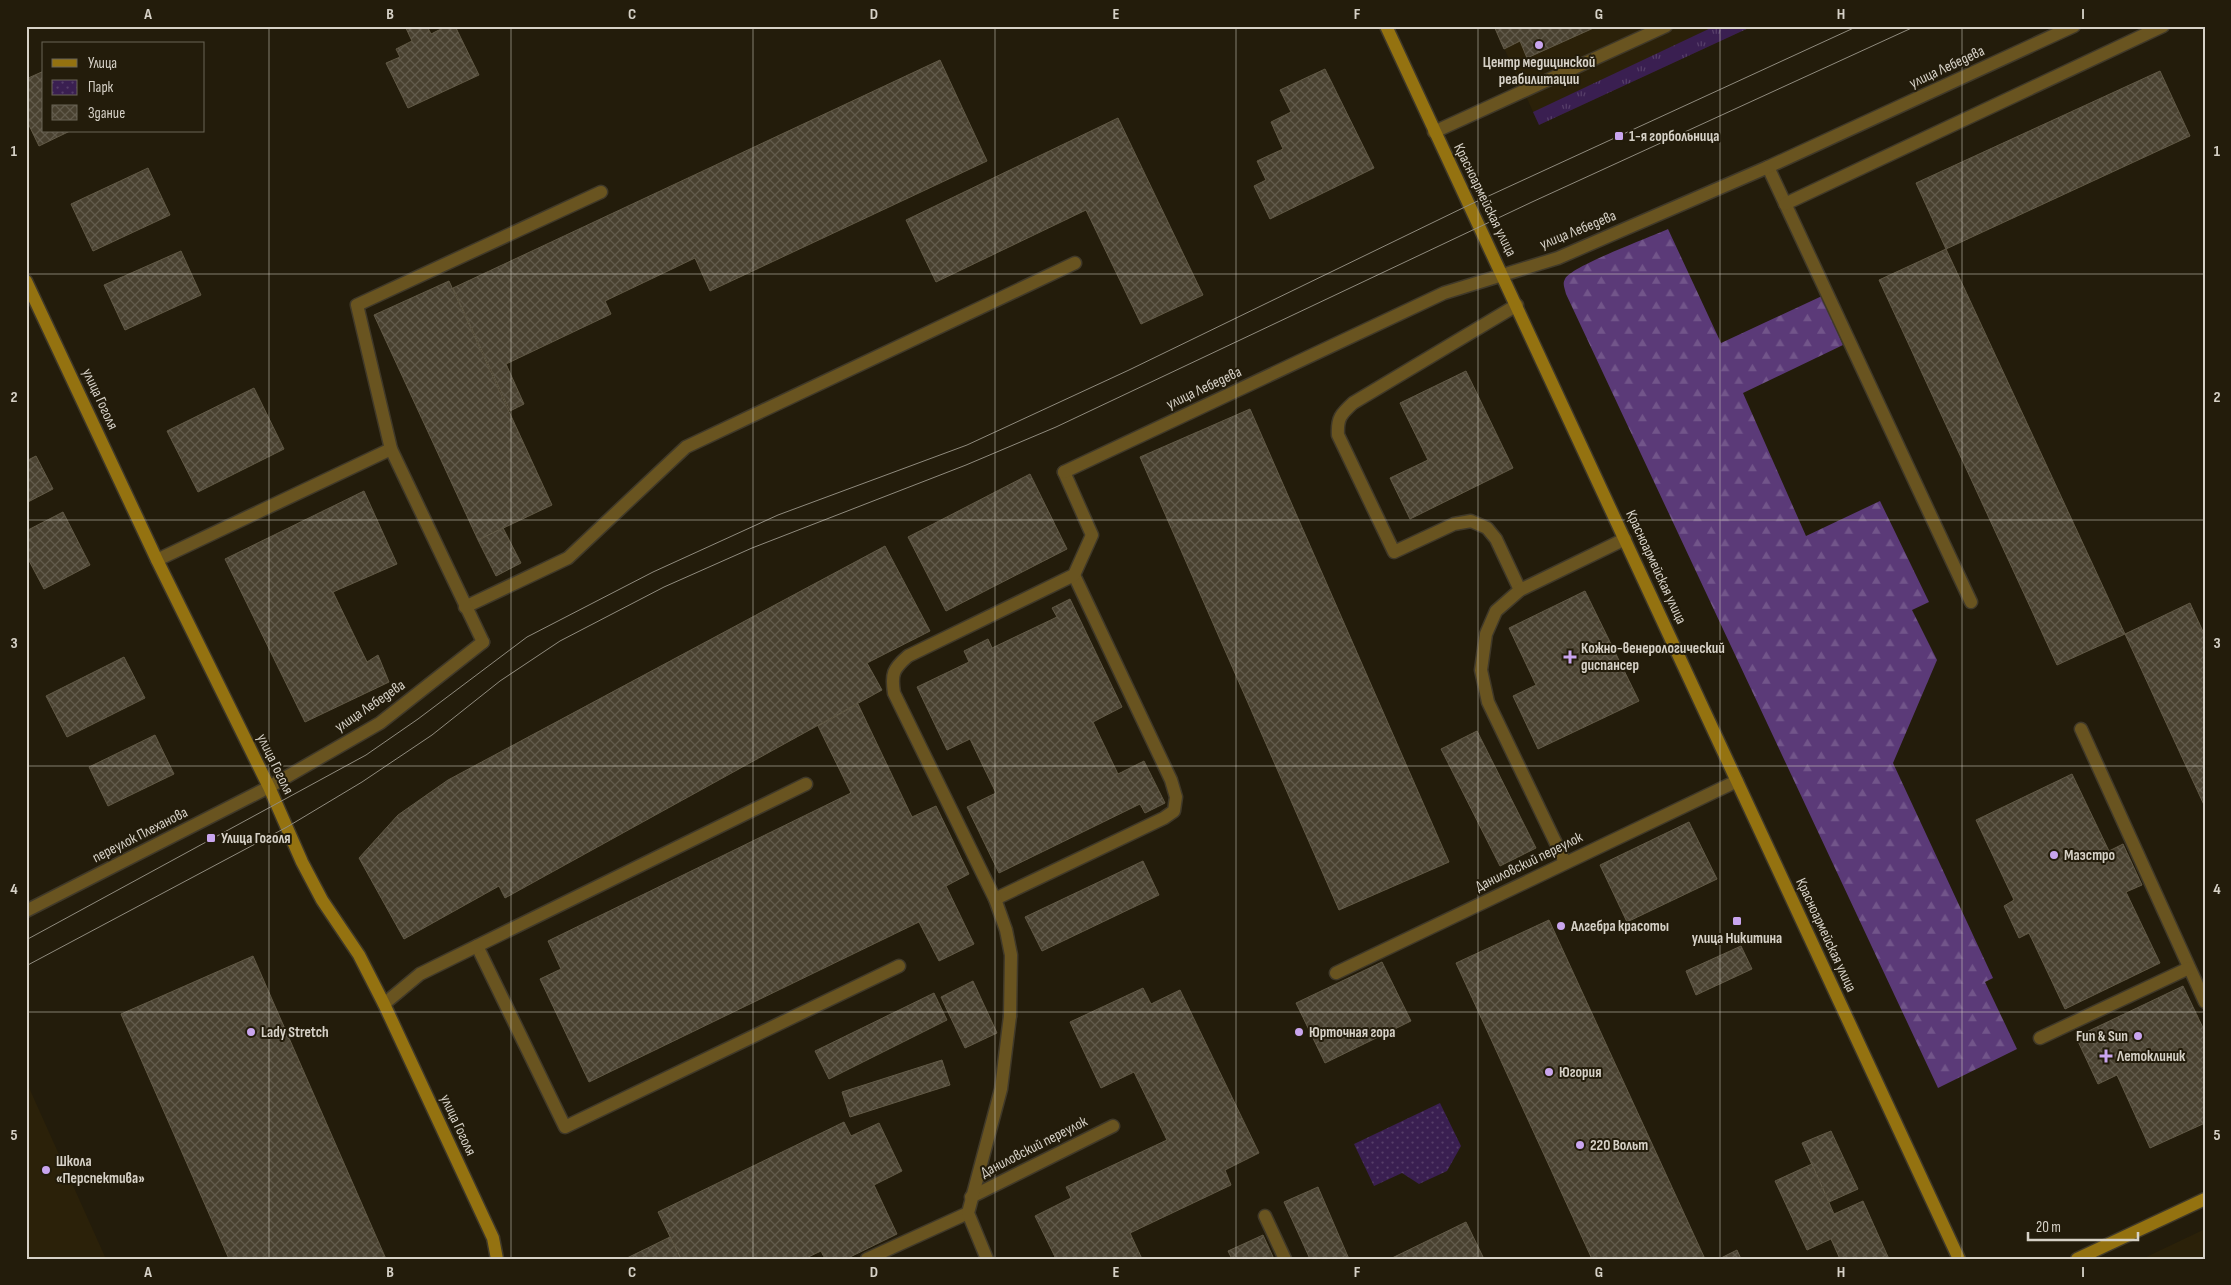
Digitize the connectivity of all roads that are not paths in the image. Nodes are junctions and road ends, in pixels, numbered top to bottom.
1 (1386, 26) edge
2 (1666, 26) edge
3 (2074, 26) edge
4 (2163, 26) edge
5 (1434, 132) junction
6 (1768, 167) junction
7 (601, 192) dead end
8 (1785, 204) junction
9 (1076, 263) dead end
10 (1503, 275) junction
11 (26, 281) edge
12 (1517, 305) junction
13 (391, 449) junction
14 (1625, 539) junction
15 (156, 560) junction
16 (1074, 575) junction
17 (1520, 590) junction
18 (1971, 602) dead end
19 (465, 608) junction
20 (2080, 728) dead end
21 (1737, 781) junction
22 (806, 784) dead end
23 (269, 787) junction
24 (1566, 862) junction
25 (995, 900) junction
26 (26, 911) edge
27 (477, 946) junction
28 (899, 966) dead end
29 (2189, 968) junction
30 (1336, 973) dead end
31 (2205, 1002) edge
32 (384, 1004) junction
33 (2040, 1038) dead end
34 (1113, 1126) dead end
35 (971, 1197) junction
36 (2205, 1199) edge
37 (968, 1213) junction
38 (1265, 1216) dead end
39 (497, 1259) edge
40 (867, 1259) edge
41 (987, 1259) edge
42 (1285, 1259) edge
43 (1958, 1259) edge
44 (2077, 1259) edge

1 - 5 main road, Красноармейская улица
2 - 5 street
3 - 6 street, улица Лебедева
4 - 8 street
5 - 10 main road, Красноармейская улица
6 - 8 street
6 - 10 street, улица Лебедева
7 - 13 street
8 - 18 street
9 - 19 street
10 - 12 main road, Красноармейская улица
10 - 16 street, улица Лебедева
11 - 15 main road, улица Гоголя
12 - 14 main road, Красноармейская улица
12 - 17 street
13 - 15 street
13 - 19 street
14 - 17 street
14 - 21 main road, Красноармейская улица
15 - 23 main road, улица Гоголя
16 - 25 street, Даниловский переулок
16 - 25 street
17 - 24 street
19 - 23 street, улица Лебедева
20 - 29 street
21 - 24 street, Даниловский переулок
21 - 43 main road, Красноармейская улица
22 - 27 street
23 - 26 street, переулок Плеханова
23 - 32 main road, улица Гоголя
24 - 30 street, Даниловский переулок
25 - 35 street, Даниловский переулок
27 - 28 street
27 - 32 street
29 - 31 street
29 - 33 street
32 - 39 main road, улица Гоголя
34 - 35 street, Даниловский переулок
35 - 37 street, Даниловский переулок
36 - 44 main road
37 - 40 street
37 - 41 street
38 - 42 street

